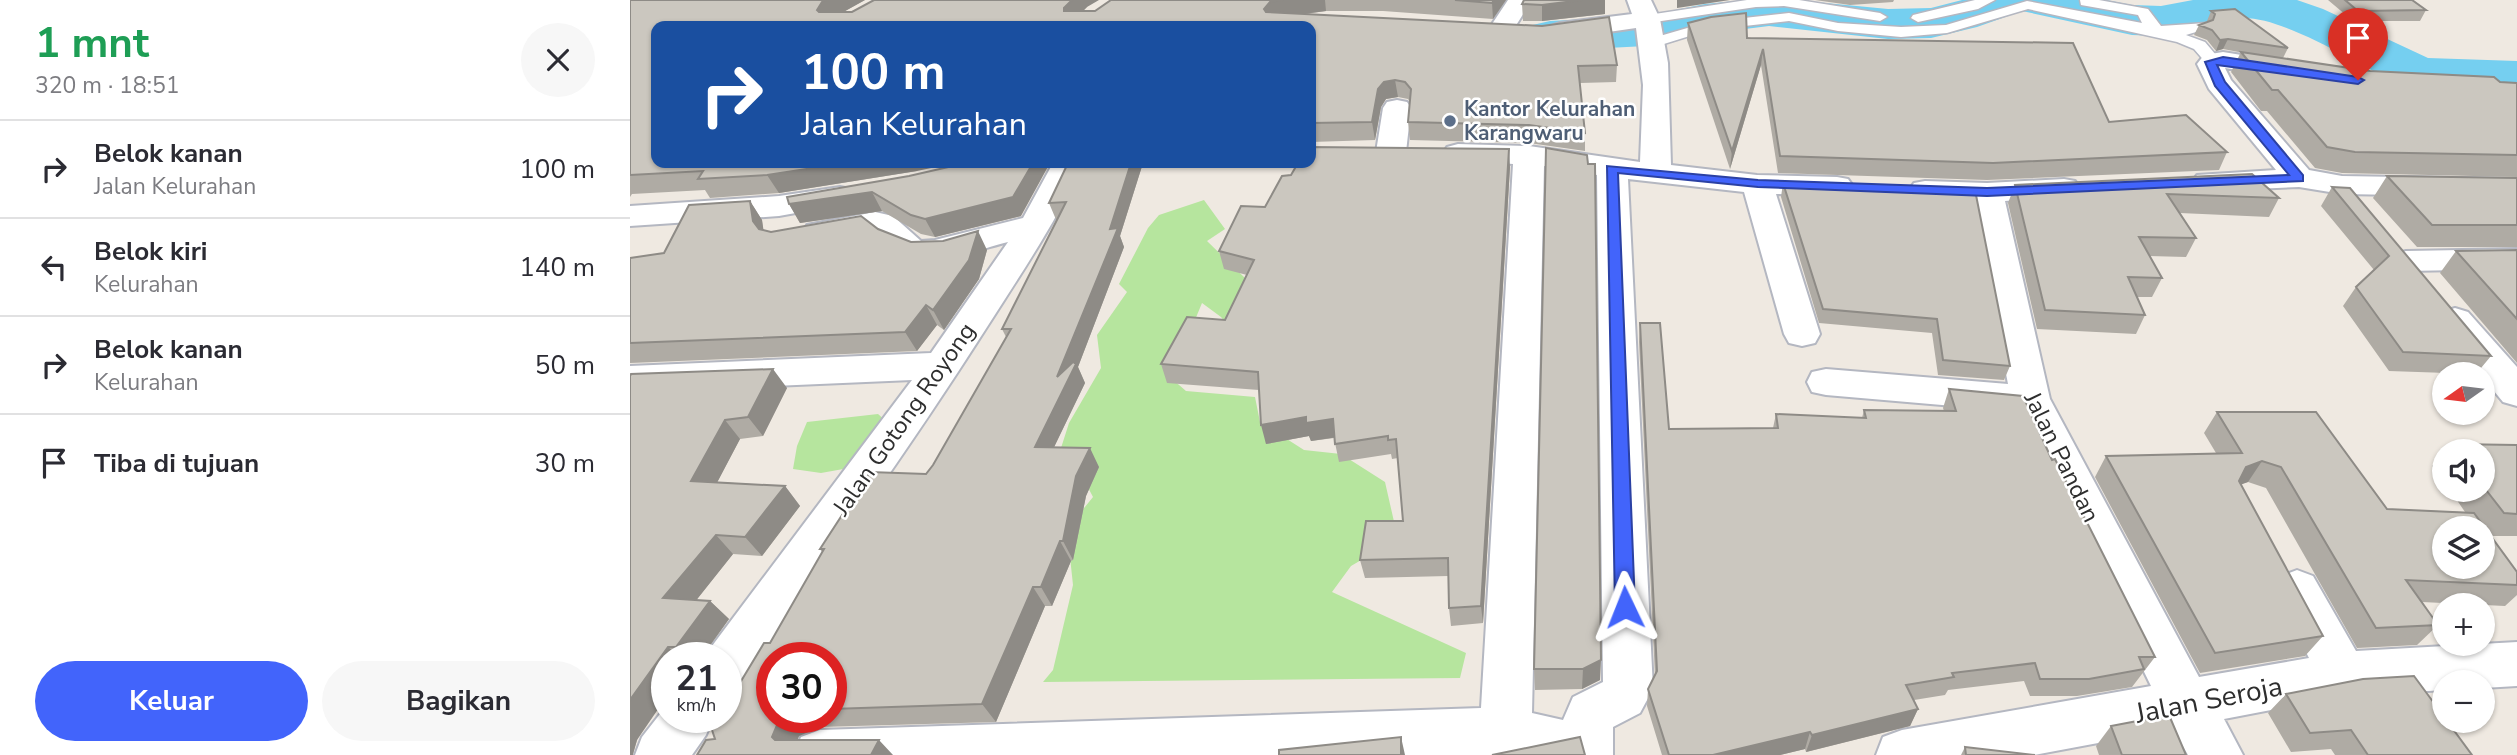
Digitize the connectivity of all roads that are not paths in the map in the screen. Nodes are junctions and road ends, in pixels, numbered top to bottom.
1 (1520, 0) edge
2 (1988, 0) edge
3 (2077, 0) edge
4 (1647, 26) edge
5 (2201, 26) edge
6 (2156, 29) junction
7 (2213, 61) junction
8 (2318, 75) edge
9 (1397, 108) dead end
10 (1357, 152) edge
11 (1411, 152) junction
12 (1529, 155) junction
13 (1612, 168) junction
14 (1073, 169) edge
15 (1655, 173) junction
16 (2299, 178) junction
17 (2177, 183) edge
18 (1758, 184) junction
19 (2342, 186) junction
20 (2095, 187) edge
21 (2517, 188) edge
22 (867, 191) edge
23 (1987, 192) junction
24 (630, 215) edge
25 (1037, 224) junction
26 (784, 227) junction
27 (2517, 259) edge
28 (2406, 261) junction
29 (1802, 334) dead end
30 (942, 366) junction
31 (2510, 378) edge
32 (630, 379) edge
33 (1826, 382) dead end
34 (2030, 399) junction
35 (2280, 559) edge
36 (742, 644) edge
37 (2517, 664) edge
38 (2343, 674) junction
39 (2187, 705) junction
40 (1506, 731) junction
41 (1586, 752) edge
42 (820, 755) edge
43 (1902, 755) edge
44 (2217, 755) edge

1 - 4 street
2 - 4 lane
3 - 6 lane
4 - 6 lane
4 - 15 street
5 - 6 lane
6 - 7 lane
7 - 8 street
7 - 16 street
9 - 11 street
10 - 11 street
11 - 12 street
12 - 13 street
12 - 40 street
13 - 15 street
13 - 41 street
14 - 25 street, Jalan Gotong Royong
15 - 18 street
16 - 17 street
16 - 19 street
18 - 23 street
18 - 29 street
19 - 21 street
19 - 28 street
20 - 23 street
22 - 26 street
23 - 34 street, Jalan Pandan
24 - 26 street
25 - 26 street
25 - 30 street, Jalan Gotong Royong
27 - 28 street
28 - 31 street
30 - 32 street
30 - 36 street, Jalan Gotong Royong
33 - 34 street
34 - 39 street, Jalan Pandan
35 - 38 street
37 - 38 street, Jalan Seroja
38 - 39 street, Jalan Seroja
39 - 43 street, Jalan Seroja
39 - 44 street, Jalan Pandan
40 - 41 street
40 - 42 street

